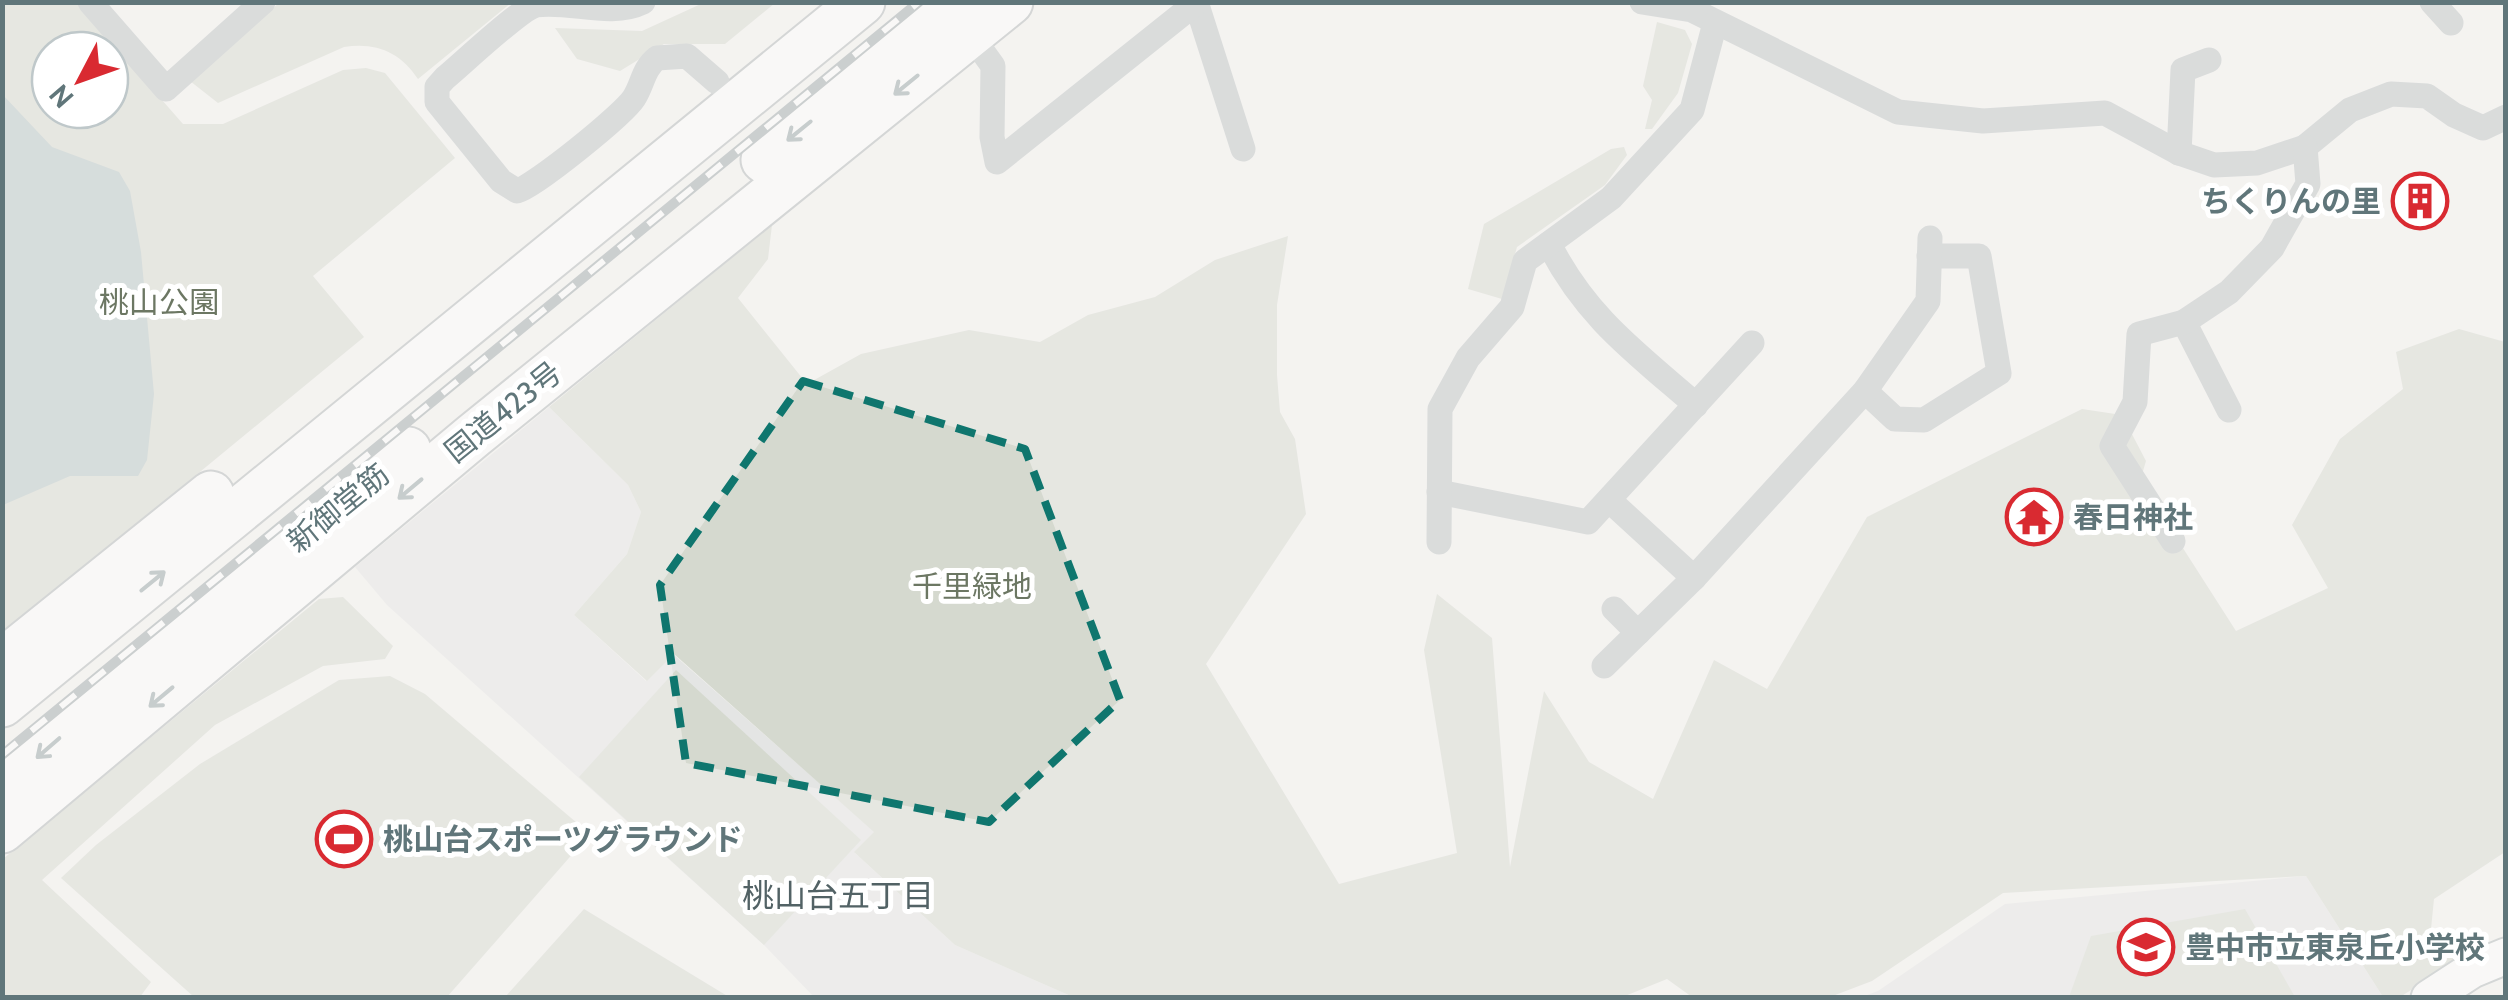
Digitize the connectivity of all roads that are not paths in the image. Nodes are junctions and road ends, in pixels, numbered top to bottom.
1 (90, 2) edge
2 (262, 2) edge
3 (644, 2) edge
4 (814, 2) edge
5 (862, 2) edge
6 (1010, 2) edge
7 (1642, 2) edge
8 (1196, 3) edge
9 (963, 18) edge
10 (1714, 23) junction
11 (2208, 60) dead end
12 (717, 82) junction
13 (2506, 117) edge
14 (2304, 147) junction
15 (1243, 149) dead end
16 (2180, 153) junction
17 (608, 207) junction
18 (1548, 244) junction
19 (648, 254) junction
20 (2184, 322) junction
21 (1752, 343) dead end
22 (392, 345) junction
23 (1865, 392) junction
24 (2135, 402) junction
25 (1696, 405) junction
26 (2229, 410) dead end
27 (2149, 425) dead end
28 (473, 436) junction
29 (1439, 492) junction
30 (1609, 500) junction
31 (2172, 540) dead end
32 (1439, 542) dead end
33 (1694, 578) junction
34 (1614, 609) dead end
35 (1638, 633) junction
36 (2, 662) edge
37 (1604, 666) dead end
38 (2, 704) edge
39 (2, 788) edge
40 (2, 830) edge
41 (2506, 956) edge
42 (2429, 998) edge

1 - 2 street
3 - 12 street
4 - 12 highway
5 - 17 highway, 新御堂筋
6 - 9 highway, 国道423号
7 - 10 street
8 - 9 street
8 - 15 street
9 -> 19 highway, 新御堂筋
9 -> 28 highway, 国道423号
10 - 16 street
10 - 18 street
11 - 16 street
12 - 22 highway
13 - 14 street
14 - 16 street
14 - 20 street
17 - 22 highway
38 -> 17 highway, 新御堂筋
18 - 25 street
18 - 29 street
19 - 28 highway
19 -> 39 highway, 新御堂筋
20 - 24 street
20 - 26 street
21 - 25 street
22 - 36 highway
23 - 23 street
23 - 33 street
24 - 27 street
24 - 31 street
25 - 30 street
28 -> 40 highway, 国道423号
29 - 30 street
29 - 32 street
30 - 33 street
33 - 35 street
34 - 35 street
35 - 37 street
41 - 42 street

